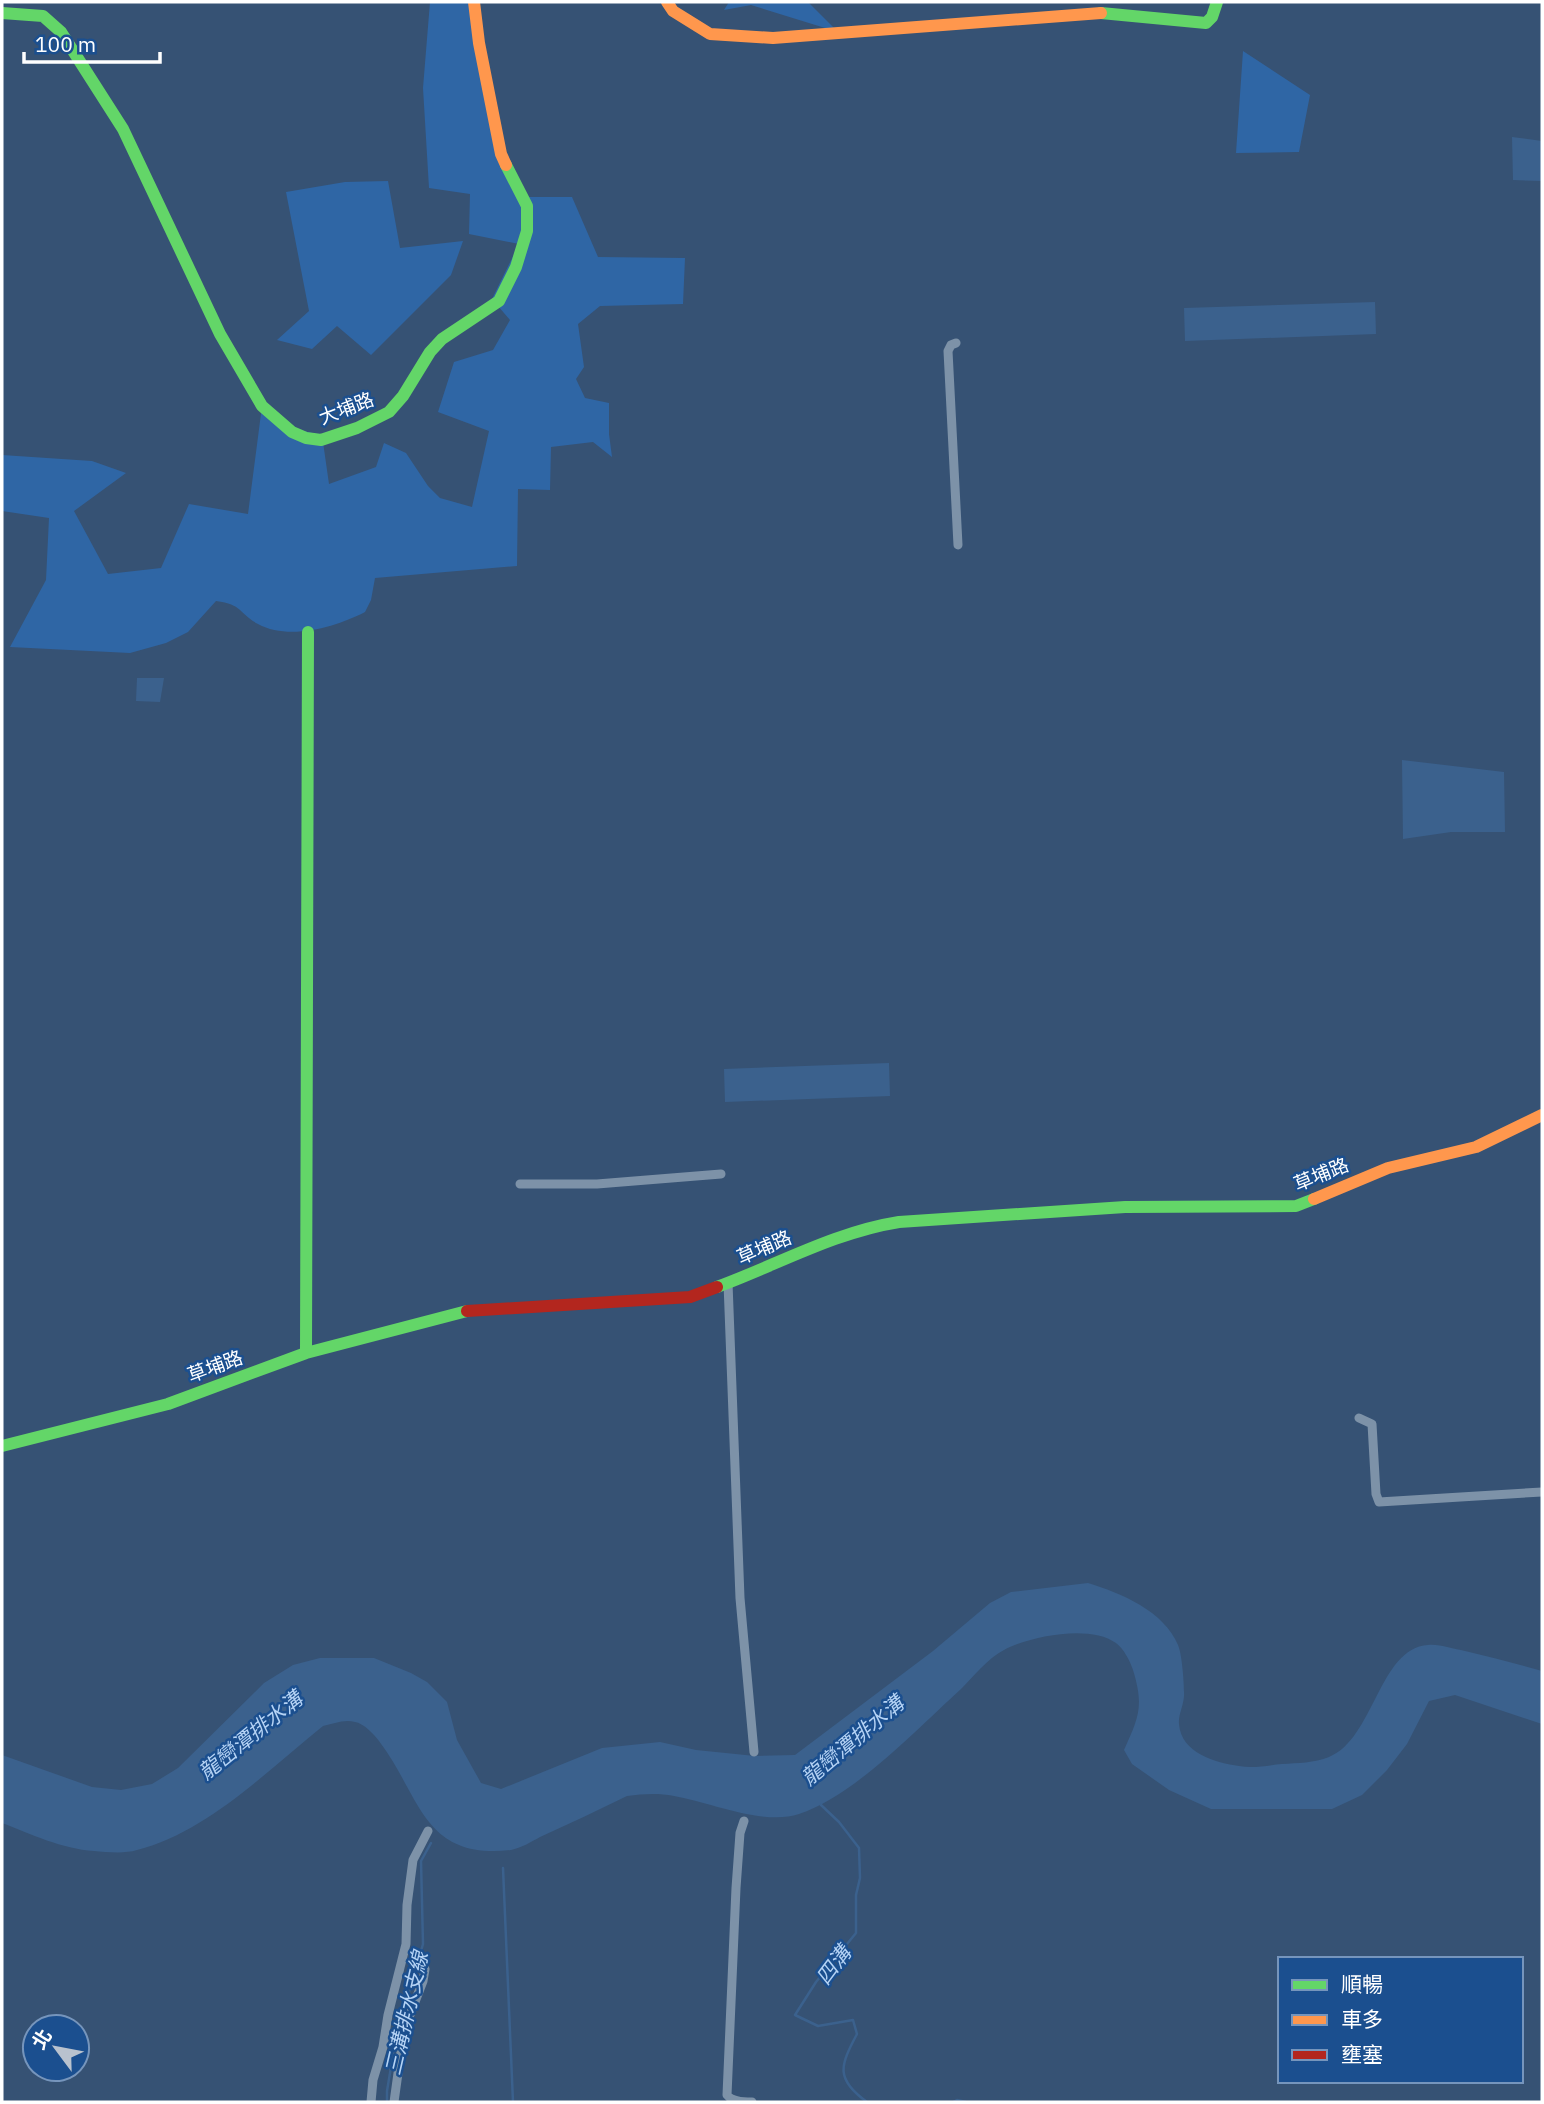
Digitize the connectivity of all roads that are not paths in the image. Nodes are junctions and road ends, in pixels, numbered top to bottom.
1 (474, 2) edge
2 (667, 2) edge
3 (1217, 2) edge
4 (2, 13) edge
5 (956, 343) dead end
6 (958, 545) dead end
7 (309, 632) dead end
8 (1542, 1115) edge
9 (721, 1174) dead end
10 (520, 1184) dead end
11 (728, 1283) junction
12 (306, 1353) junction
13 (1359, 1418) dead end
14 (2, 1446) edge
15 (1542, 1492) edge
16 (754, 1752) dead end
17 (744, 1821) dead end
18 (428, 1831) dead end
19 (425, 1969) dead end
20 (371, 2102) edge
21 (394, 2102) edge
22 (752, 2102) edge

1 - 4 street, 大埔路
2 - 3 street
5 - 6 street
7 - 12 street
8 - 11 street, 草埔路
9 - 10 street
11 - 12 street, 草埔路
11 - 16 street
12 - 14 street, 草埔路
13 - 15 street
17 - 22 street
18 - 20 street
19 - 21 street

